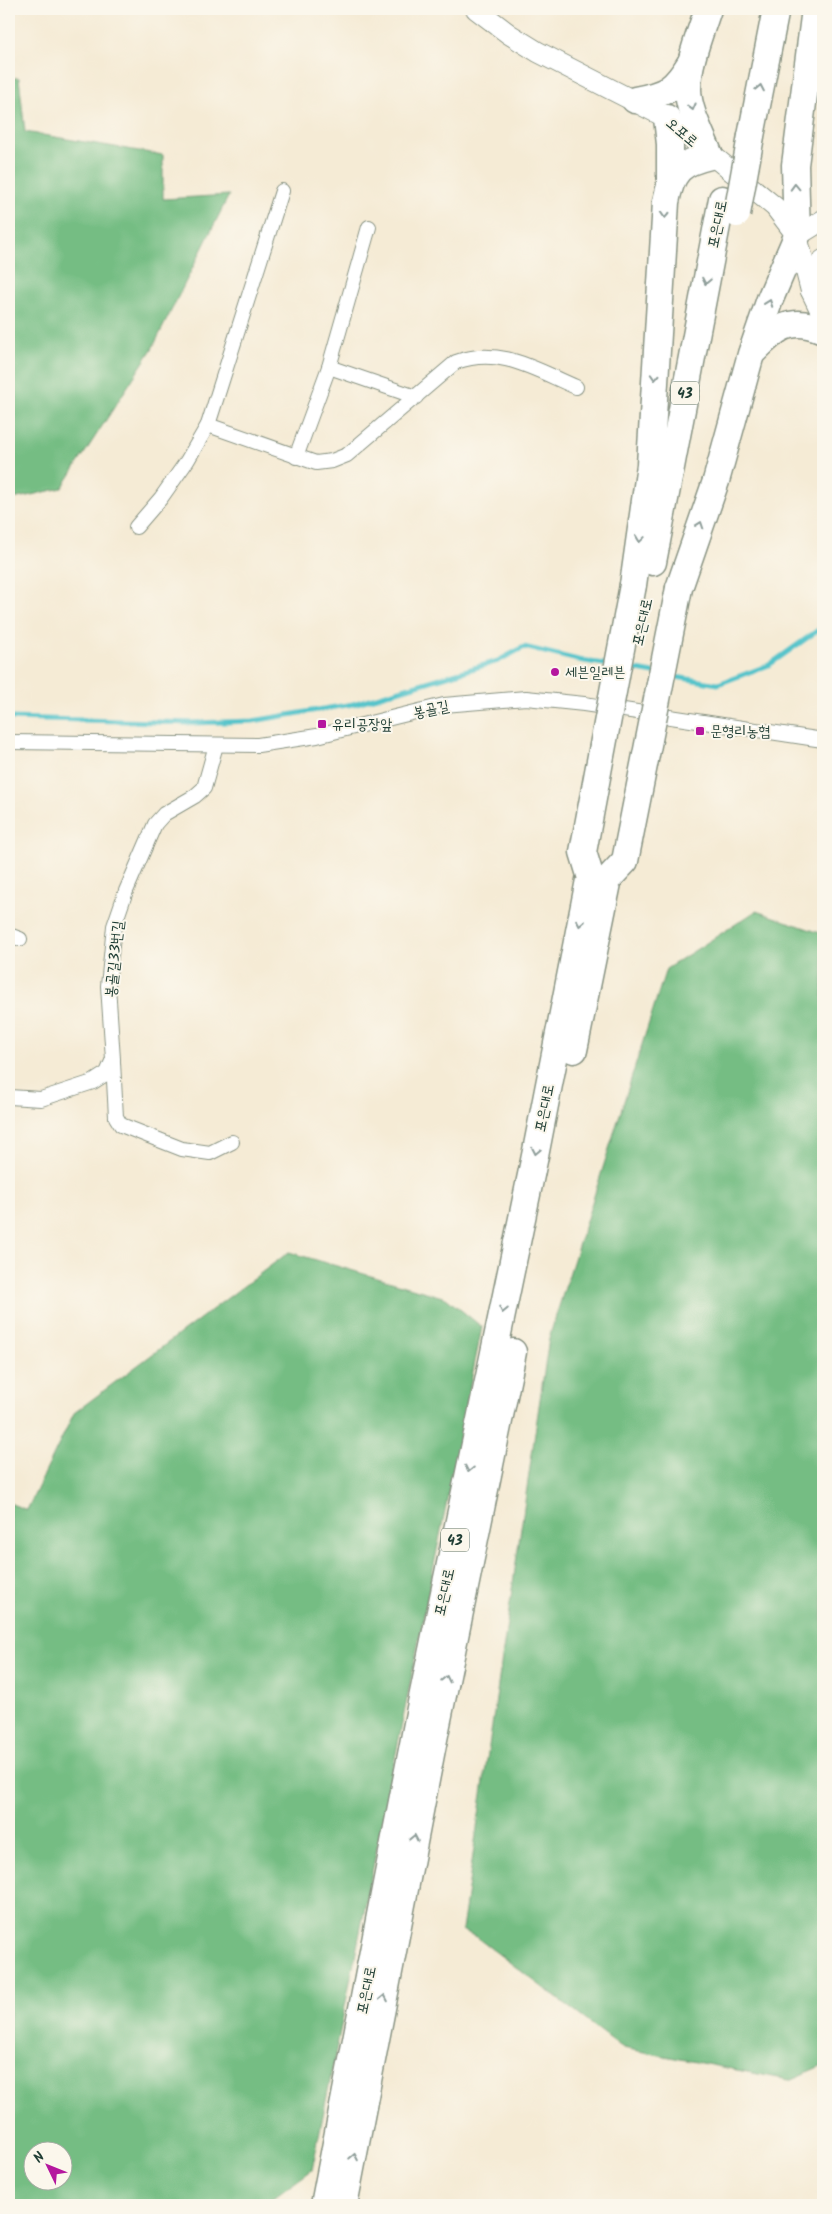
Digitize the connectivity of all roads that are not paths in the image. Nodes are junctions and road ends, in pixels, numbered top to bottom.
1 (708, 9) edge
2 (758, 9) edge
3 (776, 9) edge
4 (815, 9) edge
5 (483, 11) edge
6 (692, 59) junction
7 (635, 100) junction
8 (667, 118) junction
9 (743, 131) junction
10 (710, 156) junction
11 (670, 183) junction
12 (282, 191) dead end
13 (823, 220) edge
14 (369, 227) dead end
15 (796, 236) junction
16 (823, 260) edge
17 (811, 291) junction
18 (823, 316) edge
19 (823, 330) edge
20 (751, 354) junction
21 (329, 367) junction
22 (576, 387) dead end
23 (416, 396) junction
24 (208, 425) junction
25 (296, 457) junction
26 (136, 527) dead end
27 (656, 586) junction
28 (823, 740) edge
29 (9, 742) edge
30 (216, 745) junction
31 (599, 877) junction
32 (113, 1059) junction
33 (9, 1098) edge
34 (232, 1142) dead end
35 (324, 2205) edge
36 (344, 2205) edge

1 - 6 highway
2 - 9 highway, 43
9 -> 3 highway, 43
15 -> 4 highway
5 - 7 street, 오포로
6 - 7 highway
6 -> 10 highway
7 - 8 street, 오포로
8 - 10 street, 오포로
8 - 11 highway
9 - 27 highway, 포은대로 / 43, bridge
10 - 11 highway
10 - 15 street, 오포로
11 -> 27 highway
12 - 24 street
13 - 15 street
14 - 21 street
15 - 17 street, 오포로
20 -> 15 highway
16 - 17 street
17 - 18 street, 오포로
19 - 20 highway
27 -> 20 highway
21 - 23 street
21 - 25 street
22 - 23 street
23 - 25 street
24 - 25 street
24 - 26 street
27 - 31 highway, bridge
27 - 31 highway, bridge
28 - 30 street, 봉골길
29 - 30 street, 봉골길
30 - 32 street, 봉골길33번길
31 -> 35 highway, 포은대로 / 43
36 -> 31 highway, 포은대로 / 43
32 - 33 street
32 - 34 street, 봉골길33번길

